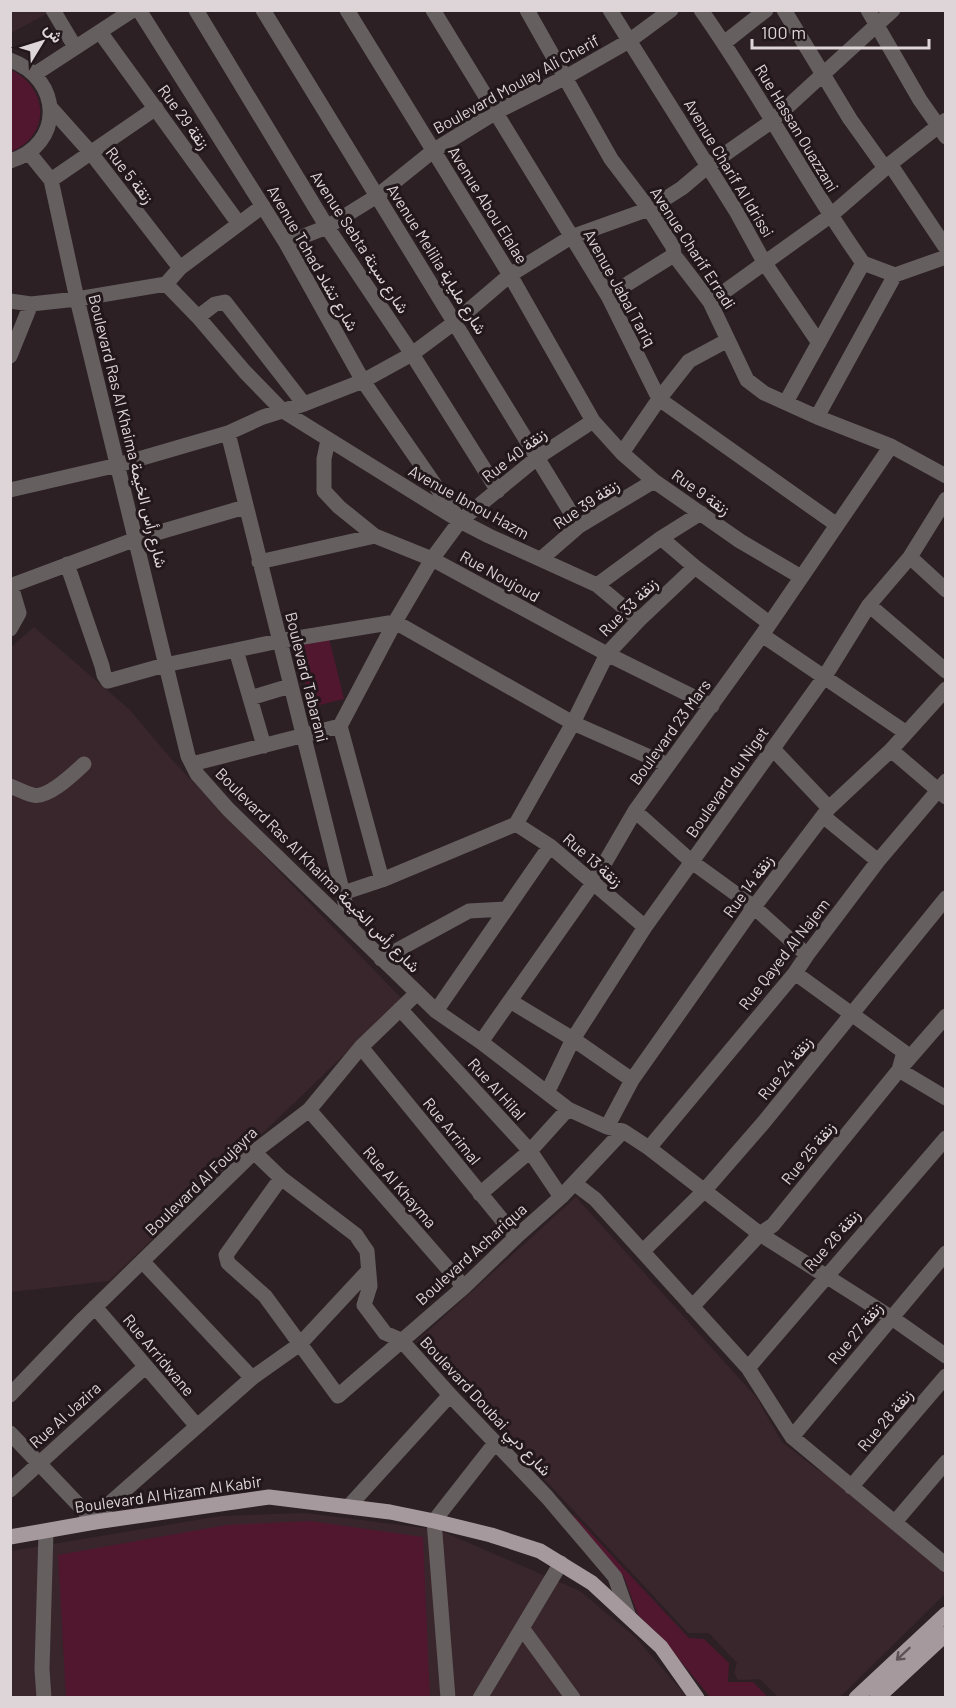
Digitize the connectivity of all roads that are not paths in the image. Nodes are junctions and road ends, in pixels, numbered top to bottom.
1 (53, 10) edge
2 (133, 10) edge
3 (139, 10) edge
4 (196, 10) edge
5 (263, 10) edge
6 (347, 10) edge
7 (433, 10) edge
8 (526, 10) edge
9 (610, 10) edge
10 (670, 10) edge
11 (701, 10) edge
12 (766, 10) edge
13 (784, 10) edge
14 (868, 10) edge
15 (893, 10) edge
16 (877, 25) junction
17 (100, 32) junction
18 (629, 41) junction
19 (724, 43) junction
20 (75, 47) junction
21 (10, 60) edge
22 (35, 74) junction
23 (823, 76) junction
24 (566, 77) junction
25 (50, 107) junction
26 (156, 108) junction
27 (496, 112) junction
28 (772, 121) junction
29 (943, 128) edge
30 (434, 151) junction
31 (29, 153) junction
32 (90, 153) junction
33 (10, 161) edge
34 (708, 166) junction
35 (887, 166) junction
36 (51, 180) junction
37 (377, 196) junction
38 (263, 206) junction
39 (649, 209) junction
40 (830, 216) junction
41 (239, 224) junction
42 (327, 227) junction
43 (571, 237) junction
44 (286, 243) junction
45 (945, 248) edge
46 (674, 255) junction
47 (945, 257) edge
48 (764, 262) junction
49 (863, 263) junction
50 (180, 268) junction
51 (510, 275) junction
52 (895, 275) junction
53 (166, 284) junction
54 (608, 296) junction
55 (77, 299) junction
56 (10, 301) edge
57 (711, 302) junction
58 (31, 304) junction
59 (198, 317) junction
60 (454, 322) junction
61 (728, 340) junction
62 (819, 343) junction
63 (412, 354) junction
64 (10, 356) edge
65 (363, 381) junction
66 (659, 399) junction
67 (786, 402) junction
68 (304, 404) junction
69 (283, 411) junction
70 (817, 417) junction
71 (593, 420) junction
72 (228, 433) junction
73 (328, 440) junction
74 (891, 446) junction
75 (621, 453) junction
76 (538, 457) junction
77 (118, 465) junction
78 (945, 476) edge
79 (654, 481) junction
80 (10, 490) edge
81 (498, 491) junction
82 (945, 500) edge
83 (245, 507) junction
84 (700, 513) junction
85 (460, 521) junction
86 (837, 525) junction
87 (579, 526) junction
88 (375, 536) junction
89 (661, 538) junction
90 (136, 539) junction
91 (910, 557) junction
92 (432, 559) junction
93 (541, 559) junction
94 (259, 562) junction
95 (67, 564) junction
96 (695, 567) junction
97 (801, 577) junction
98 (597, 585) junction
99 (11, 586) edge
100 (945, 590) edge
101 (869, 605) junction
102 (639, 620) junction
103 (395, 622) junction
104 (10, 628) edge
105 (766, 629) junction
106 (279, 641) junction
107 (236, 650) junction
108 (607, 654) junction
109 (165, 665) junction
110 (945, 671) edge
111 (825, 676) junction
112 (290, 686) junction
113 (945, 689) edge
114 (250, 698) junction
115 (712, 706) junction
116 (573, 723) junction
117 (340, 726) junction
118 (905, 732) junction
119 (303, 736) junction
120 (264, 746) junction
121 (773, 749) junction
122 (891, 750) junction
123 (84, 764) dead end
124 (192, 764) junction
125 (668, 765) junction
126 (10, 786) edge
127 (943, 789) edge
128 (635, 811) junction
129 (826, 812) junction
130 (516, 824) junction
131 (550, 846) junction
132 (878, 861) junction
133 (692, 862) junction
134 (382, 880) junction
135 (593, 883) junction
136 (343, 893) junction
137 (945, 898) edge
138 (754, 907) junction
139 (506, 909) junction
140 (645, 927) junction
141 (352, 930) junction
142 (807, 955) junction
143 (381, 959) junction
144 (795, 973) junction
145 (416, 994) junction
146 (510, 1001) junction
147 (400, 1009) junction
148 (436, 1011) junction
149 (852, 1014) junction
150 (945, 1016) edge
151 (573, 1039) junction
152 (481, 1042) junction
153 (361, 1047) junction
154 (899, 1070) junction
155 (632, 1080) junction
156 (547, 1093) junction
157 (945, 1098) edge
158 (568, 1109) junction
159 (309, 1110) junction
160 (607, 1127) junction
161 (623, 1131) junction
162 (945, 1138) edge
163 (649, 1148) junction
164 (530, 1151) junction
165 (255, 1152) junction
166 (281, 1178) junction
167 (574, 1183) junction
168 (704, 1191) junction
169 (480, 1194) junction
170 (561, 1197) junction
171 (760, 1234) junction
172 (516, 1237) junction
173 (643, 1251) junction
174 (945, 1253) edge
175 (143, 1262) junction
176 (368, 1271) junction
177 (825, 1276) junction
178 (464, 1287) junction
179 (96, 1307) junction
180 (692, 1307) junction
181 (892, 1318) junction
182 (401, 1340) junction
183 (300, 1344) junction
184 (945, 1356) edge
185 (145, 1367) junction
186 (748, 1368) junction
187 (945, 1376) edge
188 (252, 1378) junction
189 (10, 1395) edge
190 (450, 1395) junction
191 (196, 1425) junction
192 (10, 1433) edge
193 (792, 1437) junction
194 (495, 1443) junction
195 (945, 1462) edge
196 (39, 1464) junction
197 (851, 1487) junction
198 (10, 1490) edge
199 (349, 1506) junction
200 (94, 1520) junction
201 (434, 1521) junction
202 (895, 1522) junction
203 (46, 1532) junction
204 (10, 1537) edge
205 (944, 1559) edge
206 (561, 1563) junction
207 (945, 1614) edge
208 (629, 1617) junction
209 (522, 1628) junction
210 (945, 1634) edge
211 (44, 1698) edge
212 (448, 1698) edge
213 (480, 1698) edge
214 (573, 1698) edge
215 (697, 1698) edge
216 (856, 1698) edge
217 (877, 1698) edge

1 - 20 street
2 - 17 street
3 - 38 street, Avenue Tchad شارع تشاد
4 - 42 street, Avenue Sebta شارع سبتة
5 - 37 street, Avenue Melilia شارع ملياية
6 - 30 street, Avenue Abou Elalae
7 - 27 street, Avenue Jabal Tariq
8 - 24 street, Avenue Charif Erradi
9 - 18 street, Avenue Charif Al Idrissi
10 - 18 street, Boulevard Moulay Ali Cherif
11 - 19 street, Rue Hassan Ouazzani
12 - 19 street
13 - 23 street
14 - 16 street
15 - 16 street
16 - 23 street
16 - 29 street
17 - 20 street
17 - 26 street, Rue 29 زنقة
18 - 24 street, Boulevard Moulay Ali Cherif
18 - 34 street, Avenue Charif Al Idrissi
19 - 28 street, Rue Hassan Ouazzani
20 - 22 street
21 - 22 street
22 - 25 street, Rue 5 زنقة
23 - 28 street
23 - 35 street
24 - 27 street, Boulevard Moulay Ali Cherif
24 - 39 street, Avenue Charif Erradi
25 - 31 street
25 - 32 street, Rue 5 زنقة
26 - 32 street
26 - 41 street, Rue 29 زنقة
27 - 30 street, Boulevard Moulay Ali Cherif
27 - 43 street, Avenue Jabal Tariq
28 - 34 street
28 - 40 street, Rue Hassan Ouazzani
29 - 35 street
30 - 37 street, Boulevard Moulay Ali Cherif
30 - 51 street, Avenue Abou Elalae
31 - 33 street
31 - 36 street, Boulevard Ras Al Khaima شارع رأس الخيمة
32 - 36 street
32 - 50 street, Rue 5 زنقة
34 - 39 street
34 - 48 street, Avenue Charif Al Idrissi
35 - 40 street
35 - 45 street
36 - 55 street, Boulevard Ras Al Khaima شارع رأس الخيمة
37 - 42 street, Boulevard Moulay Ali Cherif
37 - 60 street, Avenue Melilia شارع ملياية
38 - 41 street
38 - 44 street, Avenue Tchad شارع تشاد
39 - 43 street
39 - 46 street, Avenue Charif Erradi
40 - 48 street
40 - 49 street, Rue Hassan Ouazzani
41 - 50 street
42 - 44 street, Boulevard Moulay Ali Cherif
42 - 63 street, Avenue Sebta شارع سبتة
43 - 51 street
43 - 54 street, Avenue Jabal Tariq
44 - 65 street, Avenue Tchad شارع تشاد
46 - 54 street
46 - 57 street, Avenue Charif Erradi
47 - 52 street
48 - 57 street
48 - 62 street, Avenue Charif Al Idrissi
49 - 52 street
49 - 62 street
50 - 53 street
51 - 60 street
51 - 71 street, Avenue Abou Elalae
52 - 70 street
53 - 55 street
53 - 59 street, Avenue Ibnou Hazm
54 - 66 street, Avenue Jabal Tariq
55 - 58 street
55 - 77 street, Boulevard Ras Al Khaima شارع رأس الخيمة
56 - 58 street
57 - 61 street, Avenue Charif Erradi
58 - 64 street
59 - 68 street
59 - 69 street, Avenue Ibnou Hazm
60 - 63 street
60 - 76 street, Avenue Melilia شارع ملياية
61 - 66 street
61 - 67 street, Avenue Charif Erradi
62 - 67 street
63 - 65 street
63 - 81 street, Avenue Sebta شارع سبتة
65 - 68 street
65 - 85 street, Avenue Tchad شارع تشاد
66 - 75 street
66 - 86 street, Avenue Jabal Tariq
67 - 70 street, Avenue Charif Erradi
68 - 69 street
69 - 72 street
69 - 73 street, Avenue Ibnou Hazm
70 - 74 street, Avenue Charif Erradi
71 - 75 street, Rue 9 زنقة
71 - 76 street, Rue 40 زنقة
72 - 77 street
72 - 83 street, Boulevard Tabarani
73 - 85 street, Avenue Ibnou Hazm
73 - 88 street, Rue Noujoud
74 - 78 street, Avenue Charif Erradi
74 - 86 street, Boulevard 23 Mars
75 - 79 street, Rue 9 زنقة
76 - 81 street, Rue 40 زنقة
76 - 87 street, Avenue Melilia شارع ملياية
77 - 80 street
77 - 90 street, Boulevard Ras Al Khaima شارع رأس الخيمة
79 - 84 street, Rue 9 زنقة
79 - 87 street, Rue 39 زنقة
81 - 85 street, Rue 40 زنقة
82 - 91 street, Boulevard du Niget
83 - 90 street
83 - 94 street, Boulevard Tabarani
84 - 89 street
84 - 97 street, Rue 9 زنقة
85 - 92 street, Rue 40 زنقة
85 - 93 street, Avenue Ibnou Hazm
86 - 97 street, Boulevard 23 Mars
87 - 93 street, Rue 39 زنقة
88 - 92 street, Rue Noujoud
88 - 94 street
89 - 96 street
89 - 98 street
90 - 95 street
90 - 109 street, Boulevard Ras Al Khaima شارع رأس الخيمة
91 - 100 street
91 - 101 street, Boulevard du Niget
92 - 103 street, Rue 40 زنقة
92 - 108 street, Rue Noujoud
93 - 98 street, Avenue Ibnou Hazm
94 - 106 street, Boulevard Tabarani
95 - 99 street
95 - 109 street
96 - 102 street, Rue 33 زنقة
96 - 105 street
97 - 105 street, Boulevard 23 Mars
98 - 102 street, Avenue Ibnou Hazm
99 - 104 street
101 - 110 street
101 - 111 street, Boulevard du Niget
102 - 108 street, Rue 33 زنقة
103 - 106 street
103 - 116 street
103 - 117 street, Rue 40 زنقة
105 - 111 street
105 - 115 street, Boulevard 23 Mars
106 - 107 street
106 - 112 street, Boulevard Tabarani
107 - 109 street
107 - 114 street
108 - 115 street, Rue Noujoud
108 - 116 street, Rue 33 زنقة
109 - 124 street, Boulevard Ras Al Khaima شارع رأس الخيمة
111 - 118 street
111 - 121 street, Boulevard du Niget
112 - 114 street
112 - 119 street, Boulevard Tabarani
113 - 118 street, Rue 14 زنقة
114 - 120 street
115 - 125 street, Boulevard 23 Mars
116 - 125 street
116 - 130 street, Rue 33 زنقة
117 - 119 street
117 - 134 street
118 - 122 street, Rue 14 زنقة
119 - 120 street
119 - 136 street, Boulevard Tabarani
120 - 124 street
121 - 129 street
121 - 133 street, Boulevard du Niget
122 - 127 street
122 - 129 street, Rue 14 زنقة
123 - 126 street
124 - 141 street, Boulevard Ras Al Khaima شارع رأس الخيمة
125 - 128 street, Boulevard 23 Mars
127 - 132 street, Rue Qayed Al Najem
128 - 133 street
128 - 135 street, Boulevard 23 Mars
129 - 132 street
129 - 138 street, Rue 14 زنقة
130 - 131 street, Rue 13 زنقة
130 - 134 street
131 - 135 street, Rue 13 زنقة
131 - 139 street
132 - 142 street, Rue Qayed Al Najem
133 - 138 street
133 - 140 street, Boulevard du Niget
134 - 136 street
135 - 140 street, Rue 13 زنقة
135 - 146 street, Boulevard 23 Mars
136 - 141 street, Boulevard Tabarani
137 - 149 street, Rue 24 زنقة
138 - 142 street
138 - 155 street, Rue 14 زنقة
139 - 143 street
139 - 148 street
140 - 151 street, Boulevard du Niget
141 - 143 street, Boulevard Ras Al Khaima شارع رأس الخيمة
142 - 144 street, Rue Qayed Al Najem
143 - 145 street, Boulevard Ras Al Khaima شارع رأس الخيمة
144 - 149 street
144 - 163 street, Rue Qayed Al Najem
145 - 147 street, Boulevard Al Foujayra
145 - 148 street, Boulevard Ras Al Khaima شارع رأس الخيمة
146 - 151 street
146 - 152 street, Boulevard 23 Mars
147 - 153 street, Boulevard Al Foujayra
147 - 164 street, Rue Al Hilal
148 - 152 street, Boulevard Ras Al Khaima شارع رأس الخيمة
149 - 154 street
149 - 168 street, Rue 24 زنقة
150 - 154 street, Rue 25 زنقة
151 - 155 street
151 - 156 street, Boulevard du Niget
152 - 156 street, Boulevard Ras Al Khaima شارع رأس الخيمة
153 - 159 street, Boulevard Al Foujayra
153 - 169 street, Rue Arrimal
154 - 157 street
154 - 171 street, Rue 25 زنقة
155 - 160 street, Rue 14 زنقة
156 - 158 street, Boulevard Ras Al Khaima شارع رأس الخيمة
158 - 160 street, Boulevard Ras Al Khaima شارع رأس الخيمة
158 - 164 street
159 - 165 street, Boulevard Al Foujayra
159 - 178 street, Rue Al Khayma
160 - 161 street, Boulevard Ras Al Khaima شارع رأس الخيمة
161 - 163 street, Boulevard Ras Al Khaima شارع رأس الخيمة
161 - 167 street, Boulevard Achariqua
162 - 177 street, Rue 26 زنقة
163 - 168 street, Boulevard Ras Al Khaima شارع رأس الخيمة
164 - 169 street
164 - 170 street, Rue Al Hilal
165 - 166 street, Boulevard Doubai شارع دبي
165 - 175 street, Boulevard Al Foujayra
166 - 176 street, Boulevard Doubai شارع دبي
166 - 183 street
167 - 170 street, Boulevard Achariqua
167 - 173 street
168 - 171 street, Boulevard Ras Al Khaima شارع رأس الخيمة
168 - 173 street, Rue 24 زنقة
169 - 172 street, Rue Arrimal
170 - 172 street, Boulevard Achariqua
171 - 177 street, Boulevard Ras Al Khaima شارع رأس الخيمة
171 - 180 street, Rue 25 زنقة
172 - 178 street, Boulevard Achariqua
173 - 180 street
174 - 181 street, Rue 27 زنقة
175 - 179 street, Boulevard Al Foujayra
175 - 188 street
176 - 182 street, Boulevard Doubai شارع دبي
176 - 183 street
177 - 181 street, Boulevard Ras Al Khaima شارع رأس الخيمة
177 - 186 street, Rue 26 زنقة
178 - 182 street, Boulevard Achariqua
179 - 185 street, Rue Arridwane
179 - 189 street, Boulevard Al Foujayra
180 - 186 street
181 - 184 street, Boulevard Ras Al Khaima شارع رأس الخيمة
181 - 193 street, Rue 27 زنقة
182 - 183 street, Boulevard Achariqua
182 - 190 street, Boulevard Doubai شارع دبي
183 - 188 street
185 - 191 street, Rue Arridwane
185 - 196 street, Rue Al Jazira
186 - 193 street
187 - 197 street, Rue 28 زنقة
188 - 191 street
190 - 194 street, Boulevard Doubai شارع دبي
190 - 199 street
191 - 200 street
192 - 196 street
193 - 197 street
194 - 201 street
194 - 208 street, Boulevard Doubai شارع دبي
195 - 202 street
196 - 198 street, Rue Al Jazira
196 - 200 street
197 - 202 street
199 - 200 main road, Boulevard Al Hizam Al Kabir
199 - 201 main road, Boulevard Al Hizam Al Kabir
200 - 203 main road, Boulevard Al Hizam Al Kabir
201 - 206 main road, Boulevard Al Hizam Al Kabir
201 - 212 street
202 - 205 street
203 - 204 main road, Boulevard Al Hizam Al Kabir
203 - 211 street
206 - 208 main road, Boulevard Al Hizam Al Kabir
206 - 209 street
207 -> 216 main road
208 - 215 main road, Boulevard Al Hizam Al Kabir
209 - 213 street
209 - 214 street
210 - 217 main road

